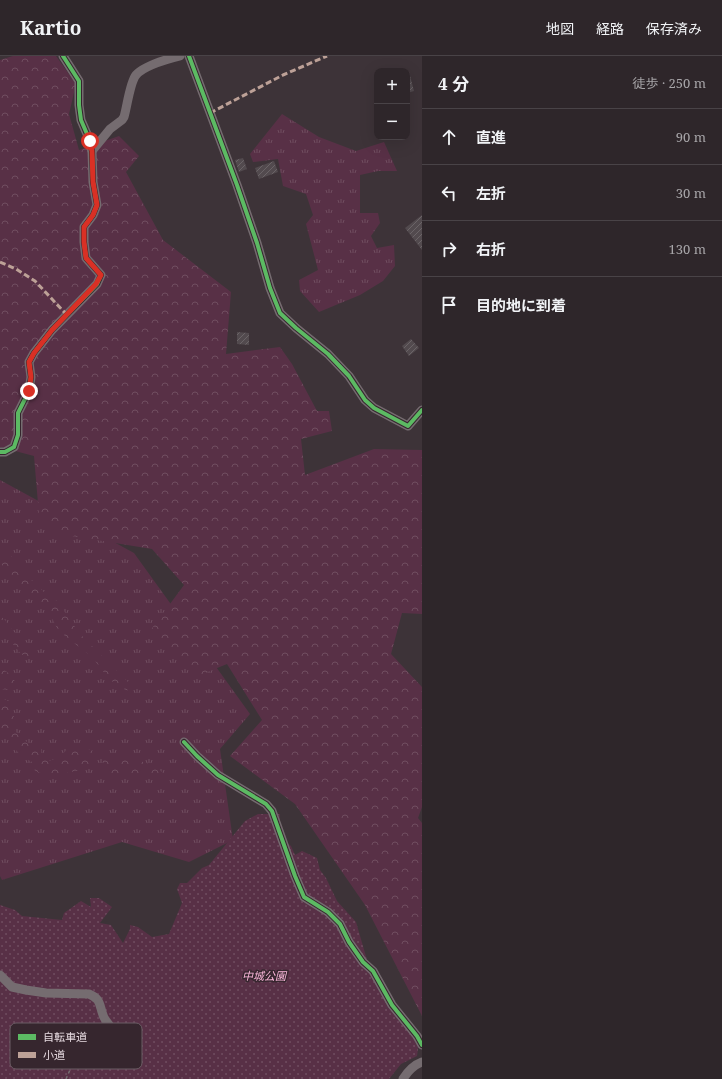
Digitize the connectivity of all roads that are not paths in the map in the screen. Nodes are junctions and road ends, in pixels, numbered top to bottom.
1 (63, 56) edge
2 (180, 56) edge
3 (189, 56) edge
4 (92, 151) junction
5 (422, 410) edge
6 (0, 452) edge
7 (184, 742) dead end
8 (0, 975) edge
9 (108, 1023) edge
10 (422, 1045) edge
11 (422, 1062) edge
12 (403, 1079) edge

1 - 4 street
2 - 4 street
3 - 5 street
4 - 6 street
7 - 10 street
8 - 9 street
11 - 12 street

